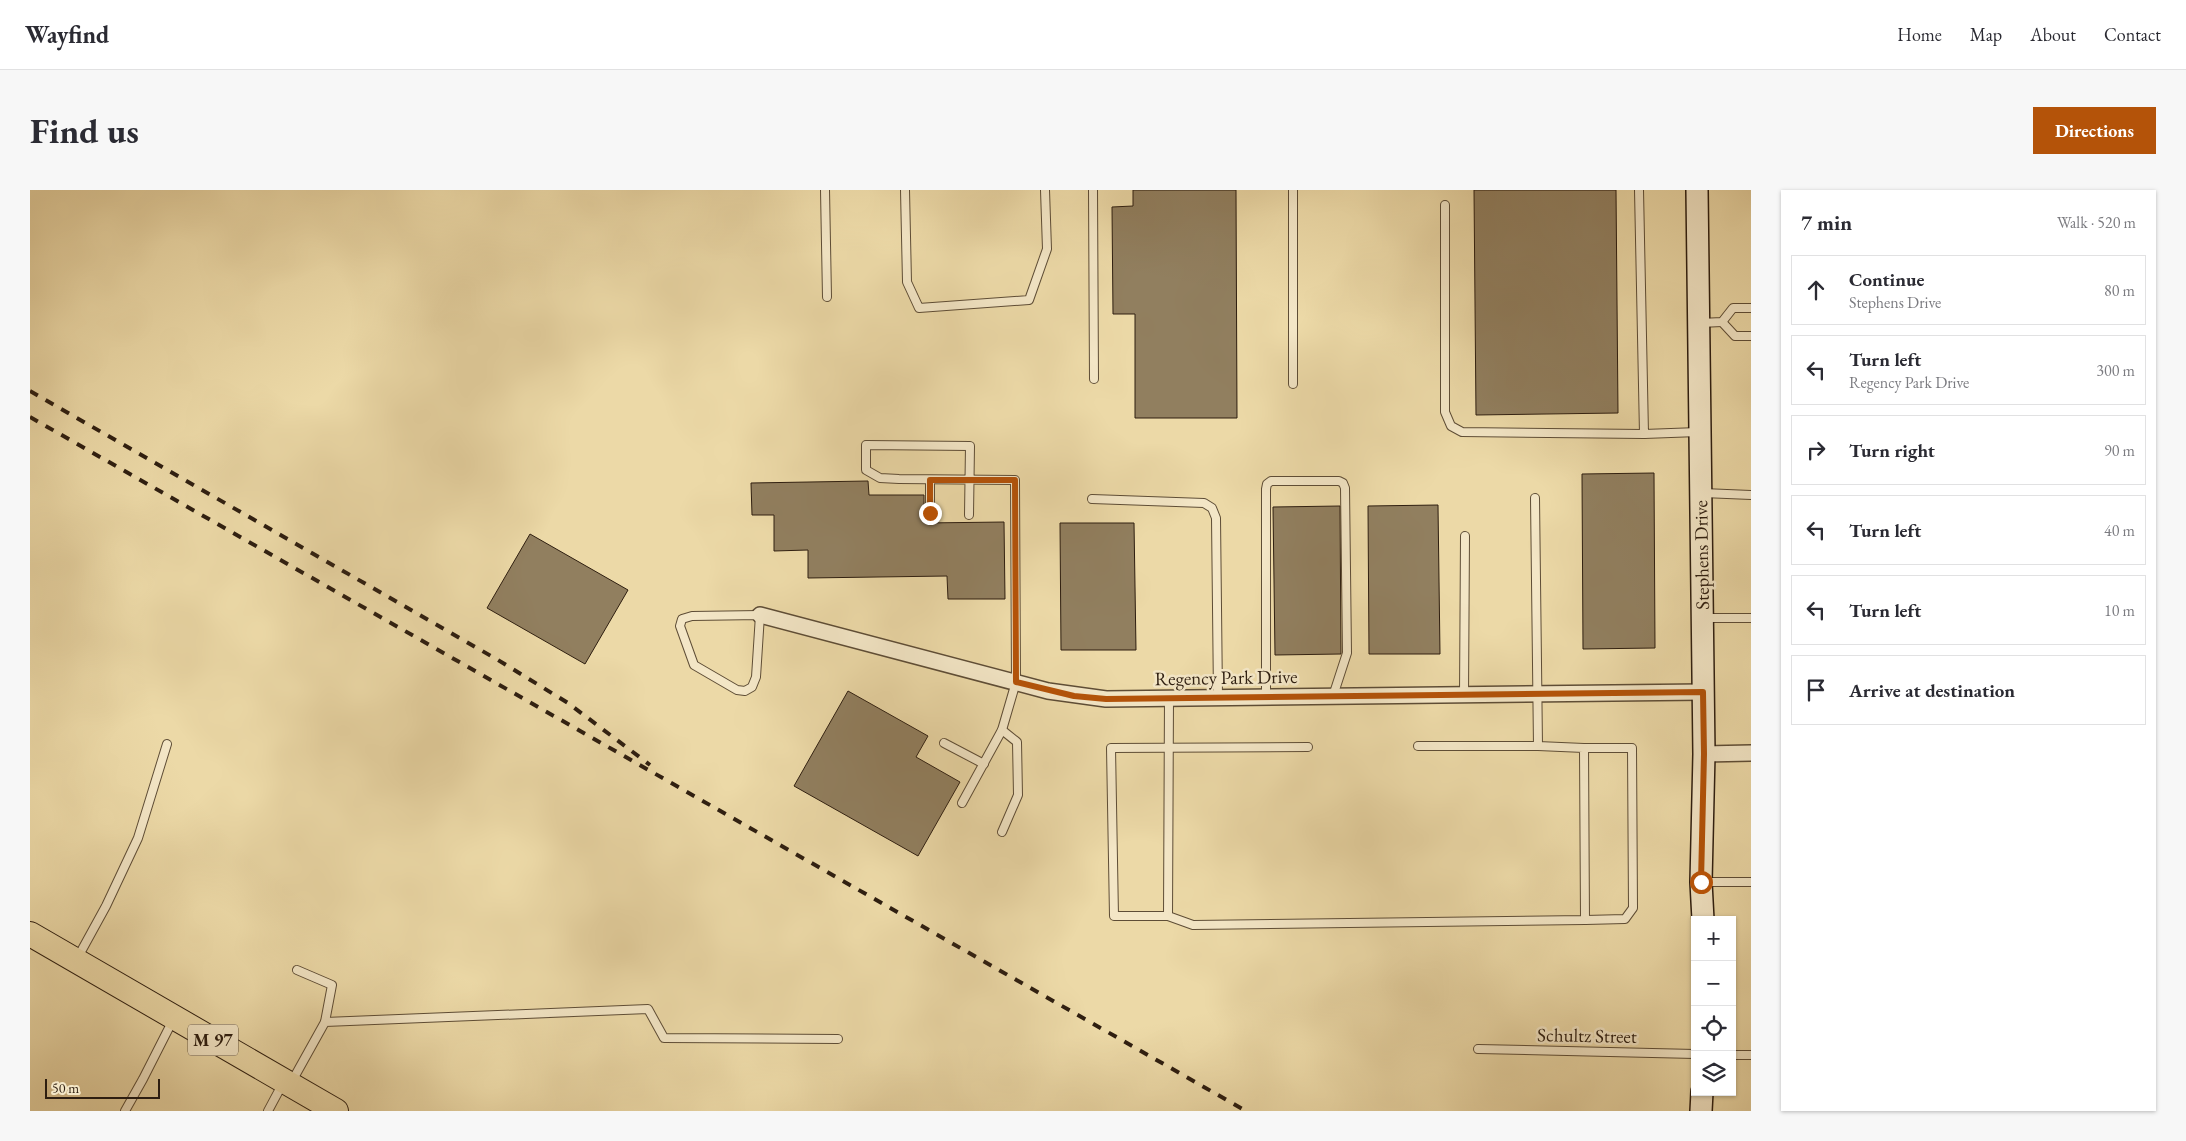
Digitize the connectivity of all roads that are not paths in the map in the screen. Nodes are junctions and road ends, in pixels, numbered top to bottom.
1 (826, 190) edge
2 (905, 190) edge
3 (1046, 190) edge
4 (1092, 190) edge
5 (1293, 190) edge
6 (1639, 190) edge
7 (1697, 190) edge
8 (1444, 204) dead end
9 (827, 297) dead end
10 (1751, 308) edge
11 (1722, 322) junction
12 (1698, 323) junction
13 (1751, 336) edge
14 (1094, 380) dead end
15 (1293, 384) dead end
16 (1699, 432) junction
17 (1644, 434) junction
18 (930, 480) junction
19 (970, 480) junction
20 (1700, 493) junction
21 (1751, 495) edge
22 (1535, 498) dead end
23 (1092, 499) dead end
24 (930, 513) dead end
25 (969, 515) dead end
26 (1465, 536) dead end
27 (760, 615) junction
28 (1702, 618) junction
29 (1751, 618) edge
30 (1016, 682) junction
31 (1703, 692) junction
32 (1538, 694) junction
33 (1464, 695) junction
34 (1333, 696) junction
35 (1266, 697) junction
36 (1169, 698) junction
37 (1218, 698) junction
38 (1002, 730) junction
39 (944, 743) dead end
40 (167, 744) dead end
41 (1418, 746) dead end
42 (1538, 746) junction
43 (1169, 747) junction
44 (1308, 747) dead end
45 (1584, 748) junction
46 (1751, 753) edge
47 (1704, 754) junction
48 (984, 764) junction
49 (962, 803) dead end
50 (1002, 832) dead end
51 (1701, 882) junction
52 (1751, 882) edge
53 (1168, 916) junction
54 (1702, 916) edge
55 (1586, 920) junction
56 (30, 934) edge
57 (76, 961) junction
58 (297, 970) dead end
59 (174, 1018) junction
60 (325, 1022) junction
61 (838, 1039) dead end
62 (1478, 1049) dead end
63 (1691, 1054) edge
64 (1736, 1055) edge
65 (1751, 1055) edge
66 (287, 1083) junction
67 (1702, 1096) edge
68 (125, 1111) edge
69 (268, 1111) edge
70 (336, 1111) edge
71 (1701, 1111) edge

1 - 9 lane
2 - 3 lane
4 - 14 lane
5 - 15 lane
6 - 17 lane
7 - 12 street, Stephens Drive
8 - 17 lane
10 - 11 lane
11 - 12 lane
11 - 13 lane
12 - 16 street, Stephens Drive
16 - 17 lane
16 - 20 street, Stephens Drive
18 - 19 lane
18 - 19 lane
18 - 24 lane
19 - 25 lane
19 - 30 lane
20 - 21 lane
20 - 28 street, Stephens Drive
22 - 32 lane
23 - 37 lane
26 - 33 lane
27 - 27 lane
27 - 30 street, Regency Park Drive
28 - 29 lane
28 - 31 street, Stephens Drive
30 - 36 street, Regency Park Drive
30 - 38 lane
31 - 32 street, Regency Park Drive
31 - 47 street, Stephens Drive
32 - 33 street, Regency Park Drive
32 - 42 lane
33 - 34 street, Regency Park Drive
34 - 35 street, Regency Park Drive
34 - 35 lane
35 - 37 street, Regency Park Drive
36 - 37 street, Regency Park Drive
36 - 43 lane
38 - 48 lane
38 - 50 lane
39 - 48 lane
40 - 57 lane
41 - 42 lane
42 - 45 lane
43 - 44 lane
43 - 53 lane
43 - 53 lane
45 - 55 lane
45 - 55 lane
46 - 47 street
47 - 51 street, Stephens Drive
48 - 49 lane
51 - 52 lane
51 - 54 street, Stephens Drive
53 - 55 lane
56 - 57 main road, M 97
57 - 59 main road, M 97
58 - 60 lane
59 - 66 main road, M 97
59 - 68 lane
60 - 61 lane
60 - 66 lane
62 - 63 lane, Schultz Street
64 - 65 lane
66 - 69 lane
66 - 70 main road, M 97
67 - 71 street

